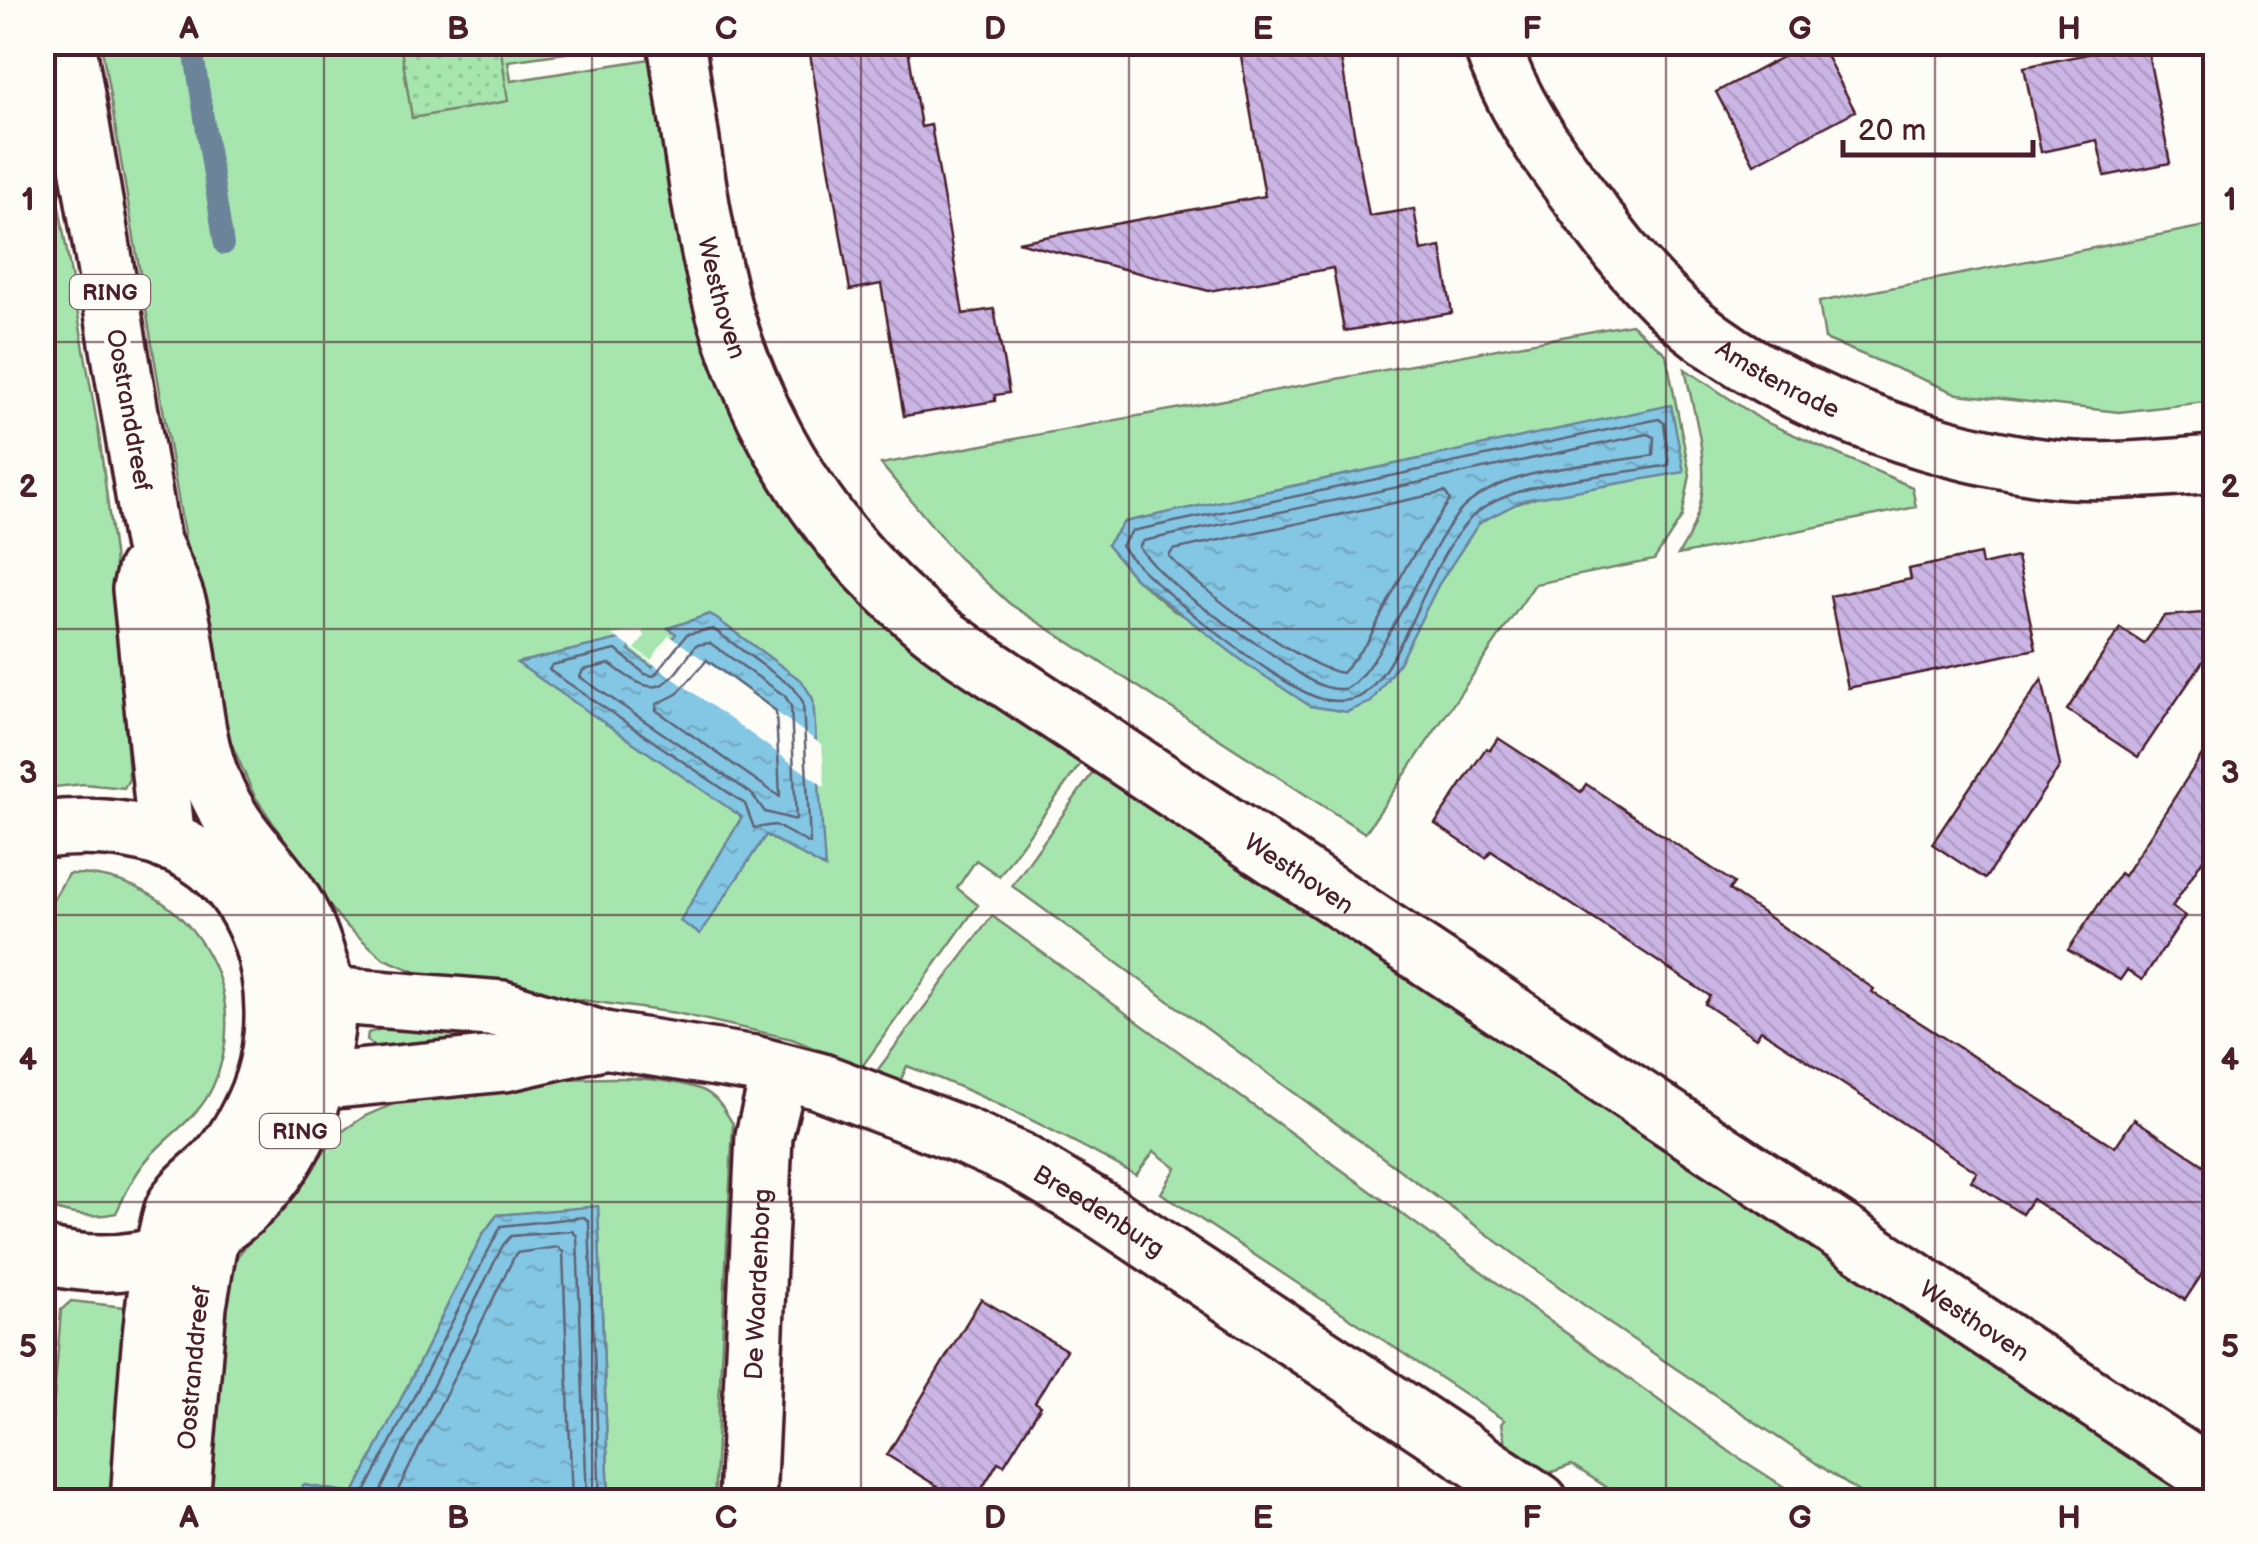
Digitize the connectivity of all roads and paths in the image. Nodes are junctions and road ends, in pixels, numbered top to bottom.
1 (67, 42) edge
2 (676, 42) edge
3 (1491, 42) edge
4 (2216, 464) edge
5 (152, 542) junction
6 (42, 830) edge
7 (167, 842) junction
8 (272, 989) junction
9 (326, 995) junction
10 (604, 1040) junction
11 (780, 1071) junction
12 (316, 1082) junction
13 (188, 1246) junction
14 (42, 1255) edge
15 (2216, 1480) edge
16 (139, 1502) edge
17 (180, 1502) edge
18 (747, 1502) edge
19 (1540, 1502) edge

1 - 5 street, Oostranddreef / RING
2 - 15 street, Westhoven
3 - 4 street, Amstenrade
5 - 7 street, Oostranddreef / RING
5 - 9 street, Oostranddreef / RING
6 - 7 street, RING
7 - 8 street, RING
8 - 9 street, Breedenburg
8 - 13 street, RING
9 - 10 street, Breedenburg
9 - 12 street, RING
10 - 11 street, Breedenburg
10 - 12 street, Breedenburg
11 - 18 street, De Waardenborg
11 - 19 street, Breedenburg
12 - 13 street, RING
13 - 14 street
13 - 16 street, Oostranddreef / RING
13 - 17 street, Oostranddreef / RING

